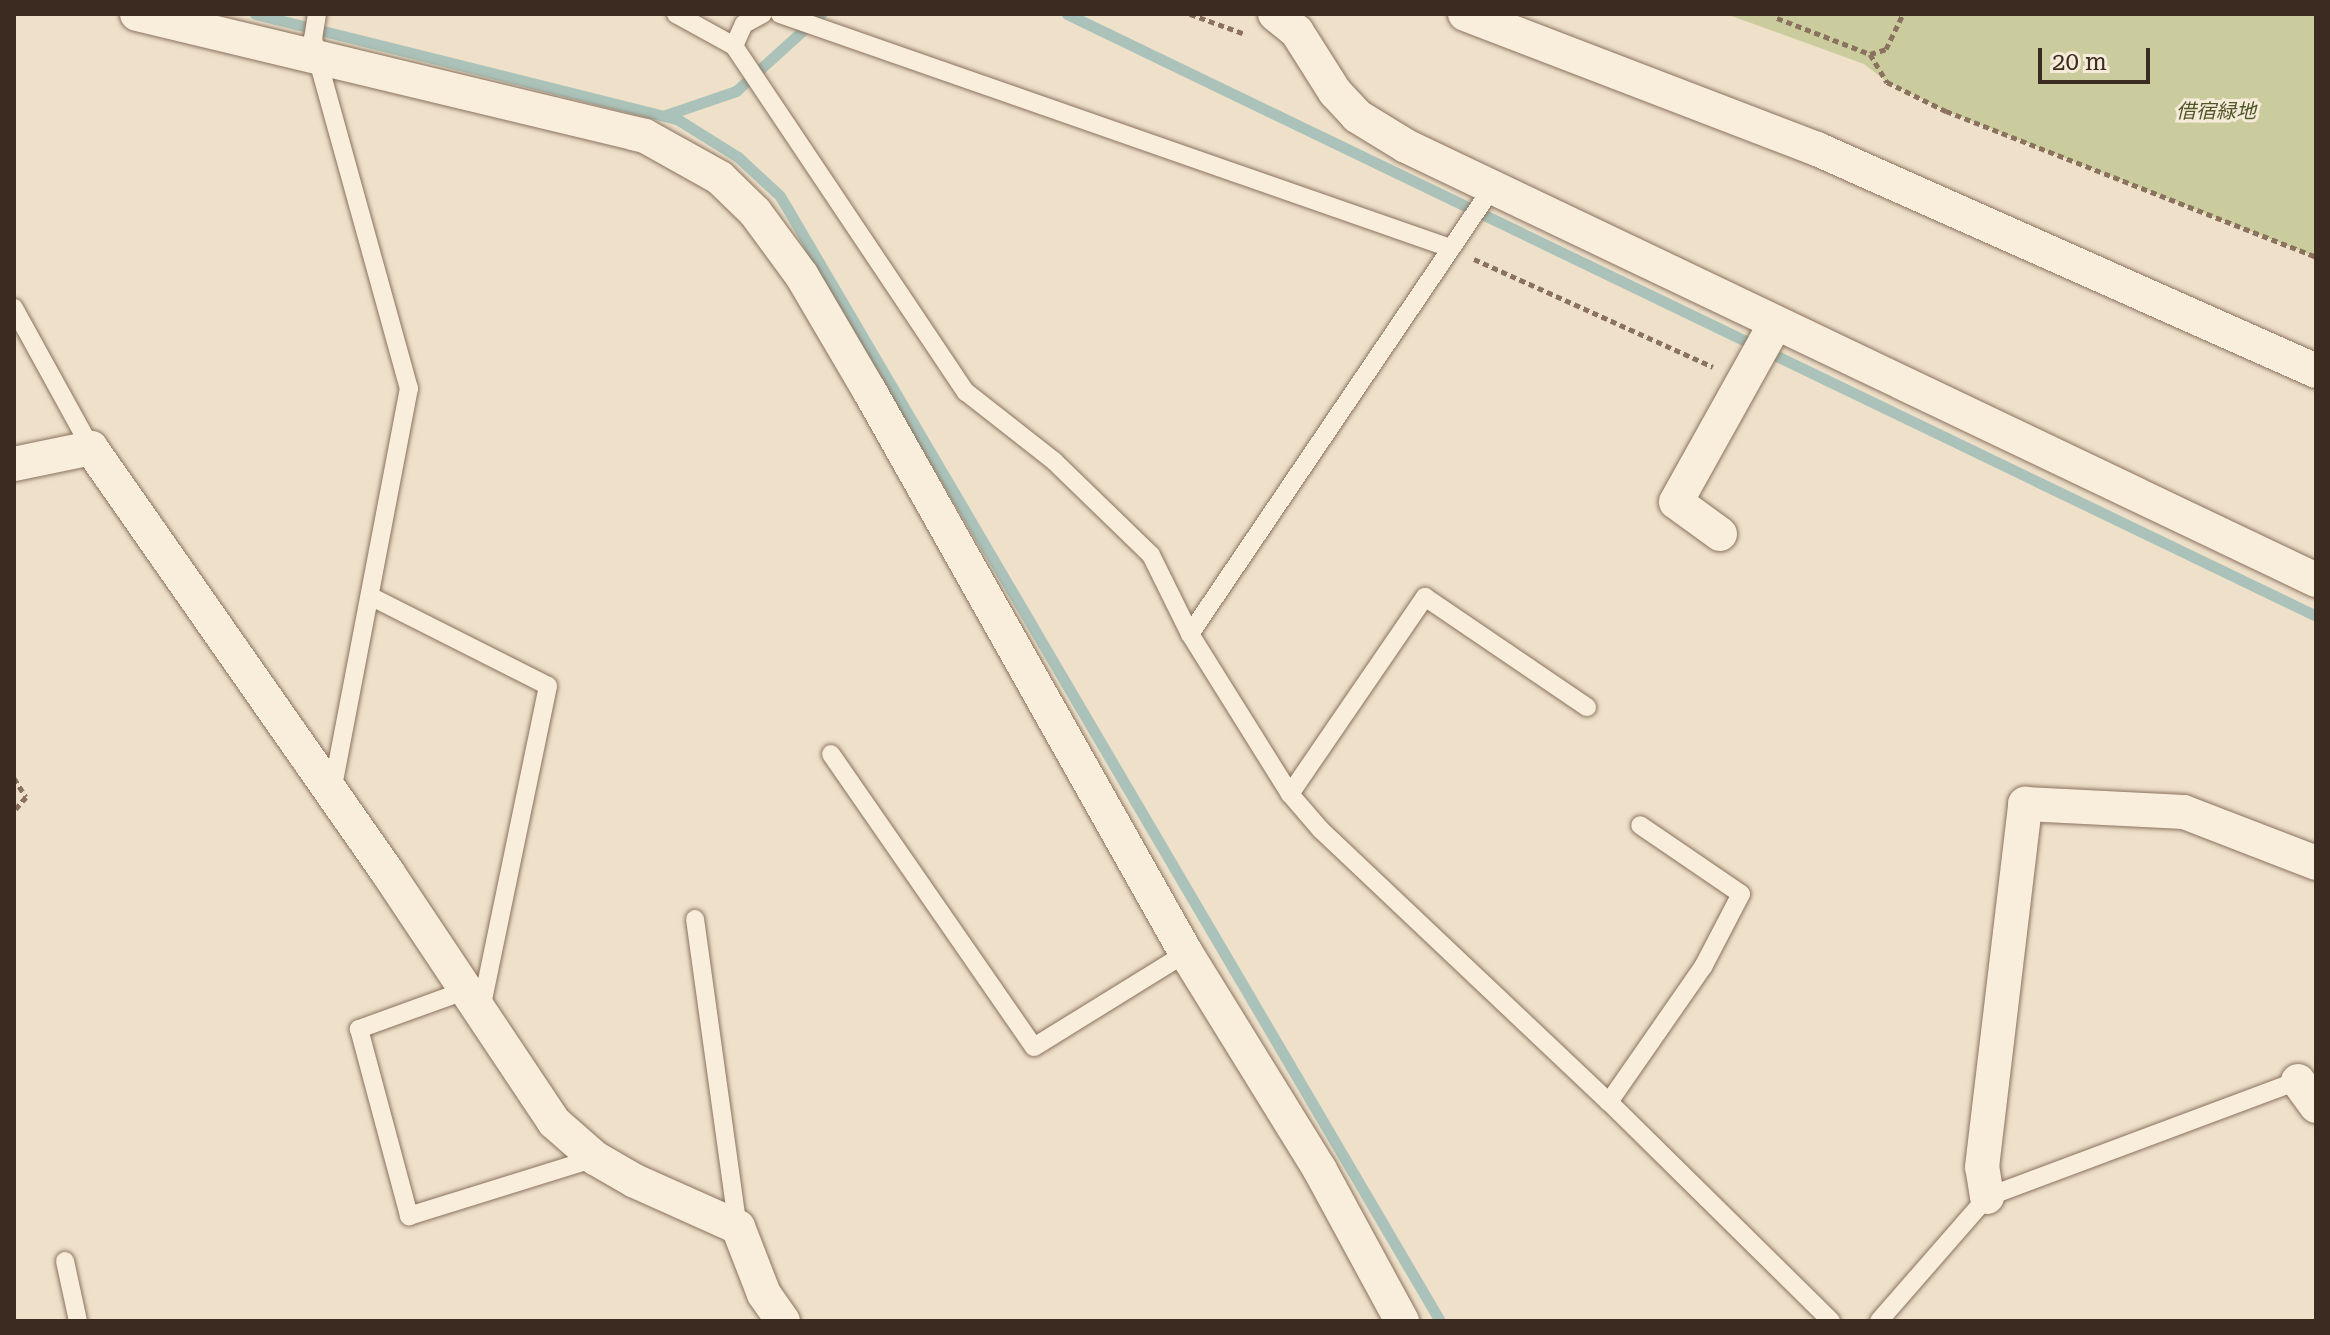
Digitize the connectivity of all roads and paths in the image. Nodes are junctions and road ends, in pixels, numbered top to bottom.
1 (137, 14) edge
2 (317, 14) edge
3 (676, 14) edge
4 (763, 14) edge
5 (780, 14) edge
6 (1275, 14) edge
7 (1465, 14) edge
8 (1903, 14) edge
9 (1777, 18) dead end
10 (734, 46) junction
11 (1870, 54) junction
12 (317, 57) junction
13 (1492, 188) junction
14 (1450, 248) junction
15 (2316, 257) edge
16 (14, 308) edge
17 (1775, 324) junction
18 (2316, 371) edge
19 (1743, 380) junction
20 (91, 448) junction
21 (14, 464) edge
22 (1720, 534) dead end
23 (2316, 580) edge
24 (370, 596) junction
25 (1190, 634) junction
26 (1587, 707) dead end
27 (831, 754) dead end
28 (14, 778) edge
29 (332, 791) junction
30 (1290, 794) junction
31 (14, 811) edge
32 (1640, 825) dead end
33 (2316, 863) edge
34 (695, 919) dead end
35 (1186, 953) junction
36 (472, 1003) junction
37 (2307, 1094) edge
38 (1609, 1102) junction
39 (595, 1158) junction
40 (1987, 1197) junction
41 (738, 1227) junction
42 (65, 1261) dead end
43 (78, 1321) edge
44 (783, 1321) edge
45 (1402, 1321) edge
46 (1831, 1321) edge
47 (1879, 1321) edge

1 - 12 street
2 - 12 lane
3 - 10 lane
4 - 10 lane
5 - 14 lane
6 - 13 street
7 - 18 street
8 - 11 path
9 - 11 path
10 - 25 lane
11 - 15 path
12 - 24 lane
12 - 35 street
13 - 14 lane
13 - 17 street
14 - 19 path
14 - 25 lane
16 - 20 lane
17 - 19 street
17 - 23 street
19 - 22 street
20 - 21 street
20 - 29 street
24 - 29 lane
24 - 36 lane
25 - 30 lane
26 - 30 lane
27 - 35 lane
28 - 31 path
29 - 36 street
30 - 38 lane
32 - 38 lane
33 - 40 street
34 - 41 lane
35 - 45 street
36 - 39 street
36 - 39 lane
37 - 40 lane
38 - 46 lane
39 - 41 street
40 - 47 lane
41 - 44 street
42 - 43 lane

